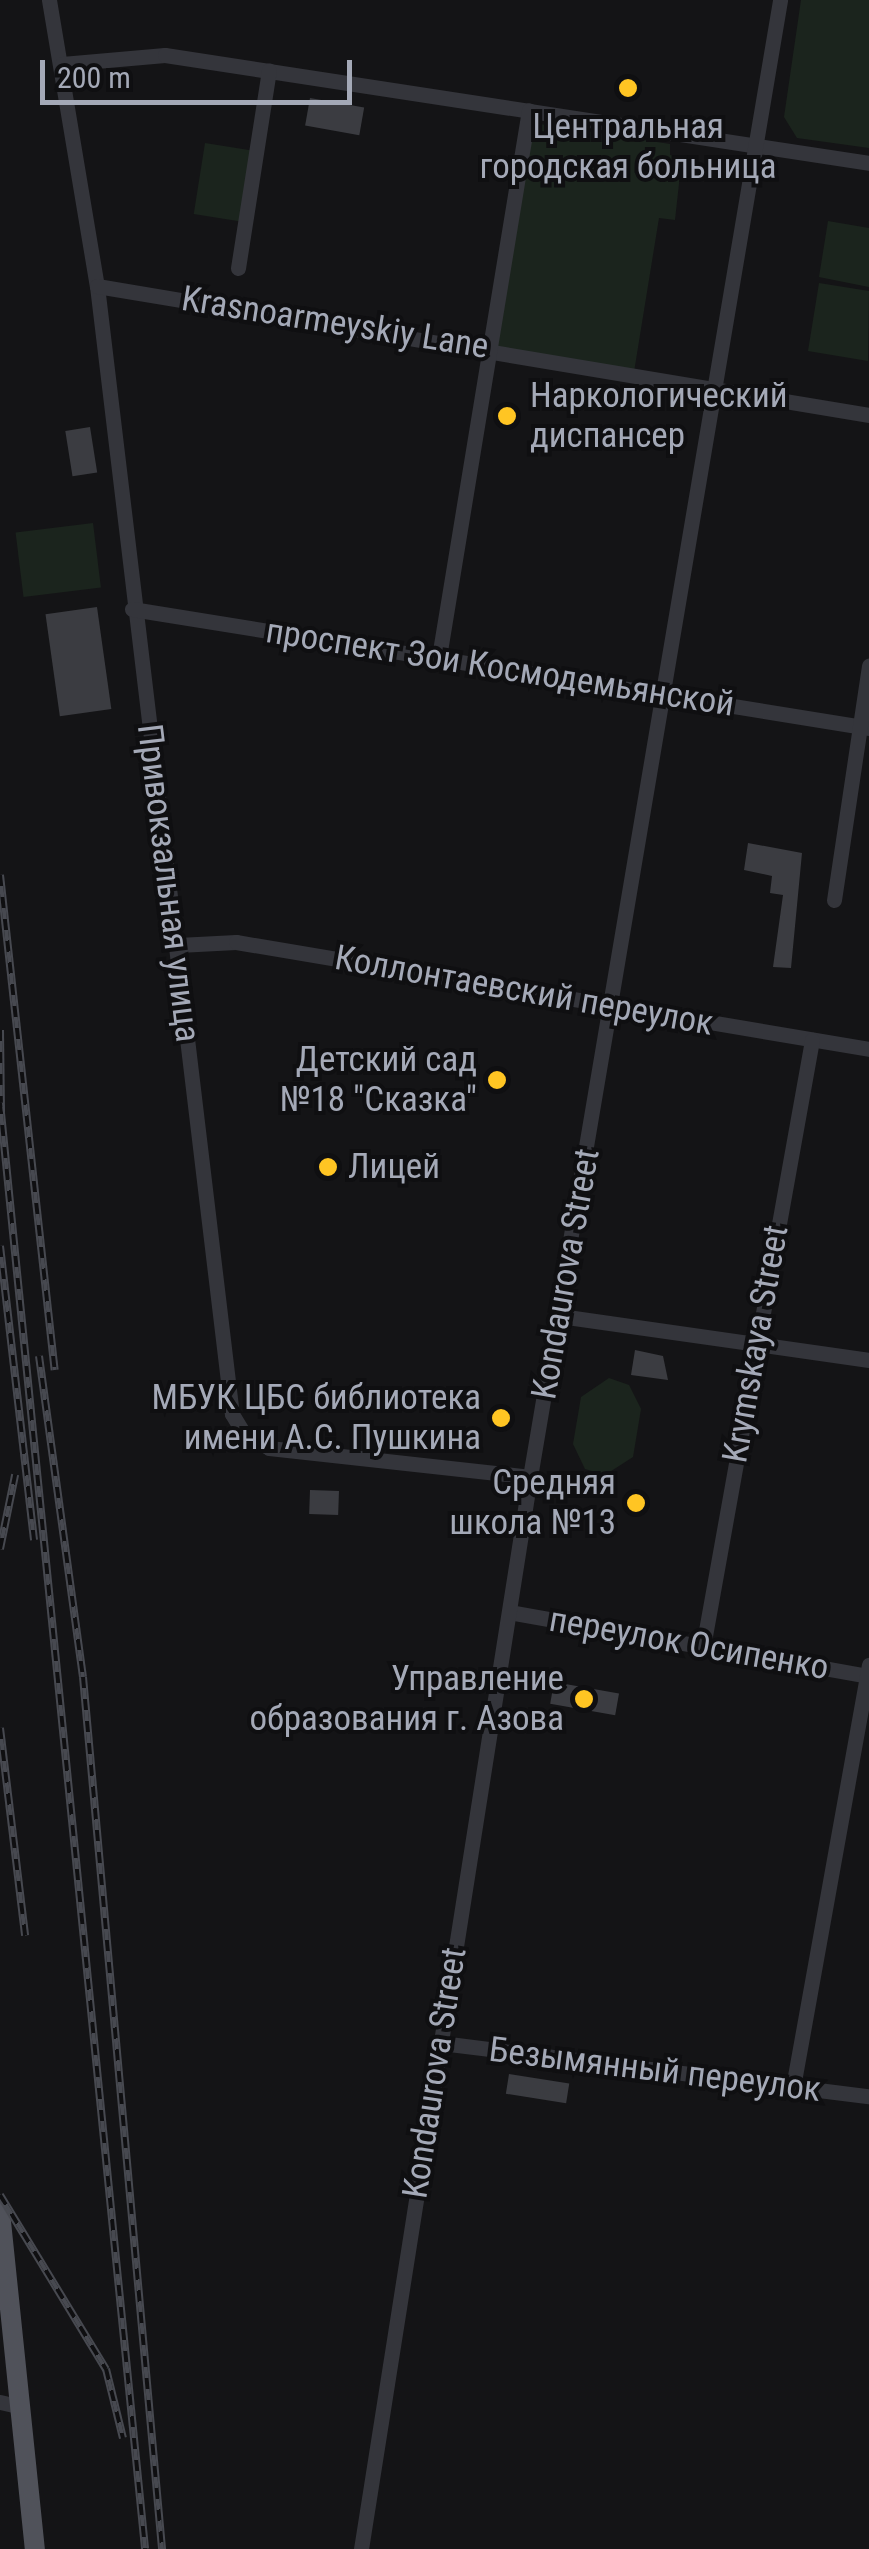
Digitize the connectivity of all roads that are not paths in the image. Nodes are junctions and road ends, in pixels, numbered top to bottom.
1 (51, 0) edge
2 (780, 0) edge
3 (62, 64) junction
4 (269, 70) junction
5 (529, 110) junction
6 (758, 146) junction
7 (869, 162) edge
8 (238, 268) dead end
9 (97, 286) junction
10 (490, 347) junction
11 (717, 390) junction
12 (869, 415) edge
13 (132, 609) junction
14 (439, 657) junction
15 (869, 666) edge
16 (664, 694) junction
17 (864, 727) edge
18 (834, 900) dead end
19 (178, 945) junction
20 (612, 1008) junction
21 (812, 1040) junction
22 (869, 1049) edge
23 (560, 1316) junction
24 (754, 1345) junction
25 (869, 1360) edge
26 (530, 1477) junction
27 (509, 1612) junction
28 (703, 1647) junction
29 (868, 1672) edge
30 (441, 2043) junction
31 (793, 2088) junction
32 (869, 2096) edge
33 (0, 2212) edge
34 (9, 2404) edge
35 (34, 2547) edge
36 (360, 2549) edge

1 - 3 street, Привокзальная улица
2 - 6 street, Kondaurova Street
3 - 4 street
3 - 9 street, Привокзальная улица
4 - 5 street
4 - 8 street
5 - 6 street
5 - 10 street
6 - 7 street
6 - 11 street, Kondaurova Street
9 - 10 street, Krasnoarmeyskiy Lane
9 - 13 street, Привокзальная улица
10 - 11 street, Krasnoarmeyskiy Lane
10 - 14 street
11 - 12 street, Krasnoarmeyskiy Lane
11 - 16 street, Kondaurova Street
13 - 14 street, проспект Зои Космодемьянской
13 - 19 street, Привокзальная улица
14 - 16 street, проспект Зои Космодемьянской
15 - 17 street
16 - 17 street, проспект Зои Космодемьянской
16 - 20 street, Kondaurova Street
17 - 18 street
19 - 20 street, Коллонтаевский переулок
19 - 26 street, Привокзальная улица
20 - 21 street, Коллонтаевский переулок
20 - 23 street, Kondaurova Street
21 - 22 street, Коллонтаевский переулок
21 - 24 street, Krymskaya Street
23 - 24 street
23 - 26 street, Kondaurova Street
24 - 25 street
24 - 28 street, Krymskaya Street
26 - 27 street, Kondaurova Street
27 - 28 street, переулок Осипенко
27 - 30 street, Kondaurova Street
28 - 29 street, переулок Осипенко
29 - 31 street
30 - 31 street, Безымянный переулок
30 - 36 street, Kondaurova Street
31 - 32 street, Безымянный переулок
33 - 34 main road
34 - 35 main road

